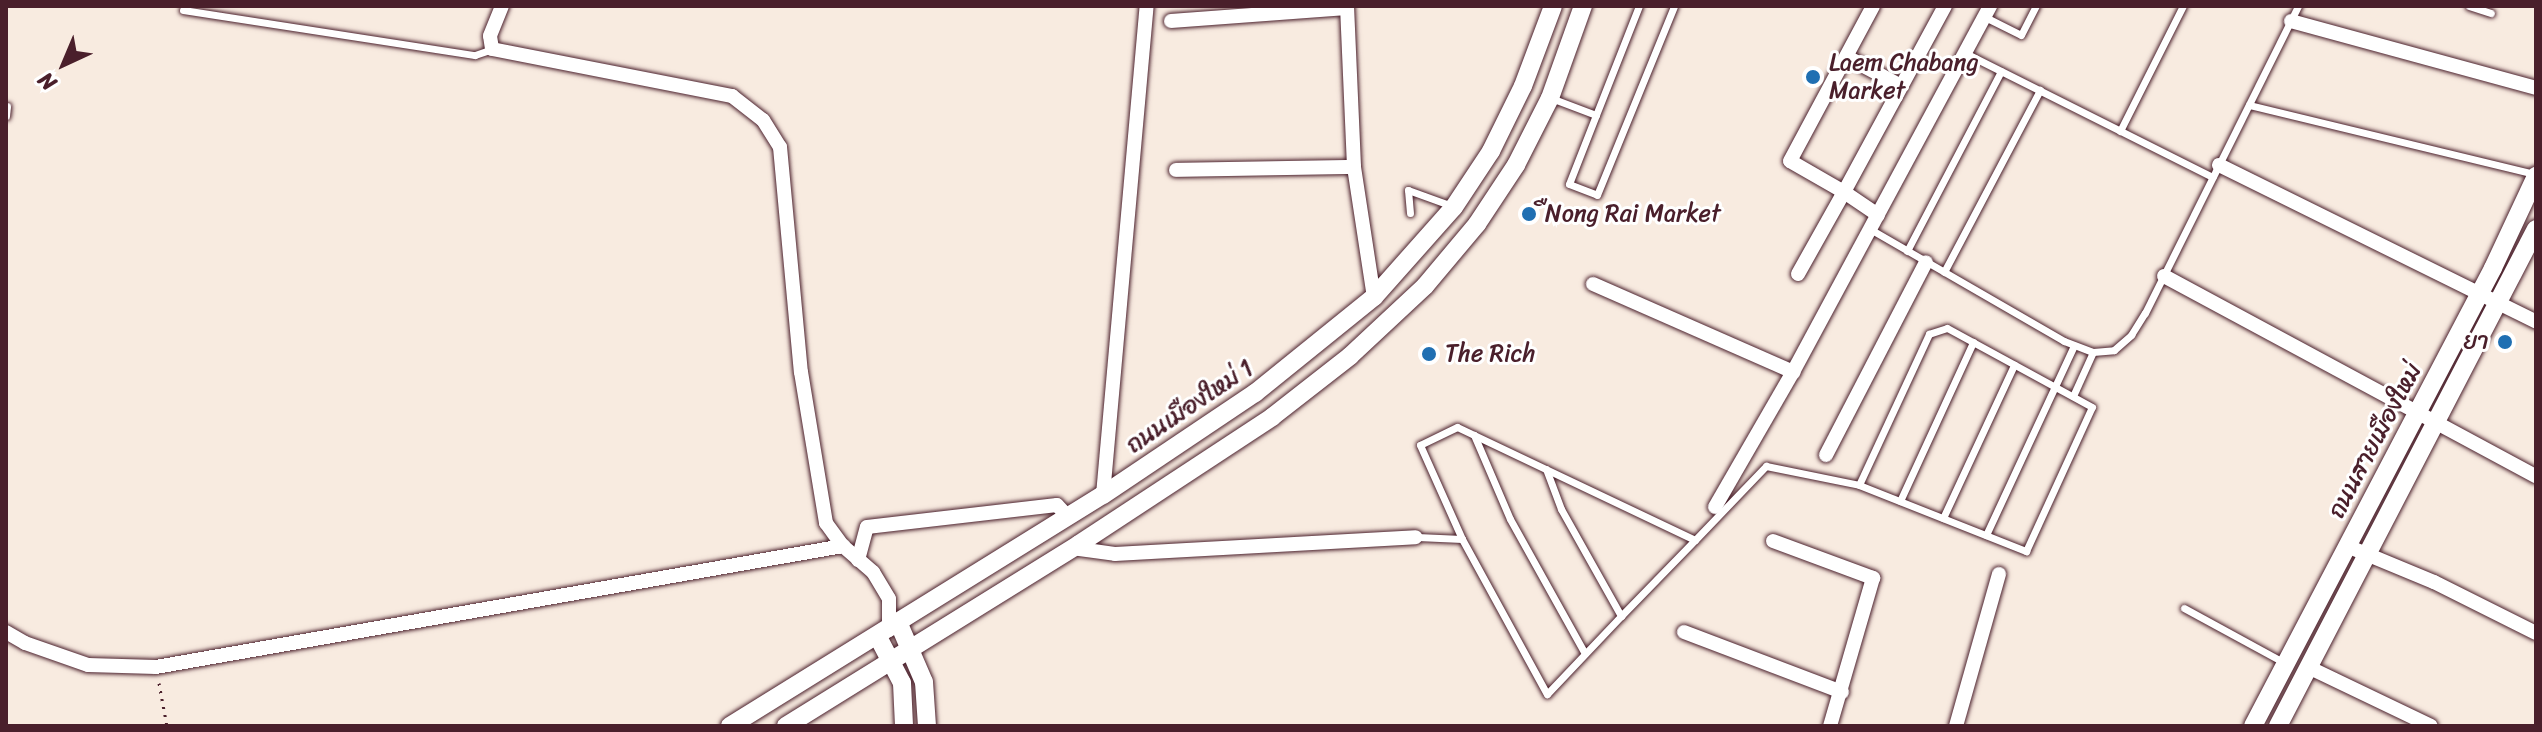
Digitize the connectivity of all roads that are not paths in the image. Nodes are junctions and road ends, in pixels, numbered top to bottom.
1 (502, 6) edge
2 (1147, 6) edge
3 (1553, 6) edge
4 (1583, 6) edge
5 (1639, 6) edge
6 (1674, 6) edge
7 (1873, 6) edge
8 (1945, 6) edge
9 (2036, 6) edge
10 (2183, 6) edge
11 (2469, 6) edge
12 (1347, 7) edge
13 (183, 10) dead end
14 (2294, 10) edge
15 (1988, 11) edge
16 (2491, 13) dead end
17 (1171, 21) dead end
18 (492, 49) junction
19 (1965, 53) junction
20 (1847, 57) junction
21 (2001, 71) junction
22 (1901, 86) junction
23 (2536, 88) edge
24 (2040, 90) junction
25 (1550, 98) junction
26 (2249, 105) junction
27 (7, 106) edge
28 (1596, 115) junction
29 (6, 116) edge
30 (2120, 131) junction
31 (1354, 167) junction
32 (1176, 170) dead end
33 (2216, 171) junction
34 (2536, 175) edge
35 (1844, 192) junction
36 (1454, 207) junction
37 (1410, 213) dead end
38 (1878, 215) junction
39 (1870, 229) junction
40 (2536, 229) edge
41 (1907, 251) junction
42 (1926, 262) junction
43 (1944, 272) junction
44 (1798, 274) dead end
45 (2164, 276) junction
46 (1593, 284) dead end
47 (2480, 292) junction
48 (1374, 297) junction
49 (2500, 304) junction
50 (2536, 322) edge
51 (1973, 342) junction
52 (2074, 345) junction
53 (2093, 352) junction
54 (2014, 365) junction
55 (1793, 372) junction
56 (2054, 386) junction
57 (2073, 396) junction
58 (2416, 414) junction
59 (2436, 424) junction
60 (1474, 435) junction
61 (1826, 455) dead end
62 (1546, 469) junction
63 (2536, 476) edge
64 (1859, 485) junction
65 (1103, 495) junction
66 (1900, 501) junction
67 (1715, 507) dead end
68 (1068, 517) junction
69 (1943, 518) junction
70 (1986, 535) junction
71 (1416, 537) joint
72 (1462, 539) junction
73 (1695, 540) junction
74 (1773, 541) dead end
75 (843, 546) junction
76 (2347, 546) junction
77 (1072, 548) junction
78 (2368, 554) junction
79 (858, 560) junction
80 (1999, 574) dead end
81 (2184, 608) dead end
82 (1621, 616) junction
83 (889, 630) junction
84 (6, 632) edge
85 (1684, 632) dead end
86 (2536, 633) edge
87 (912, 650) junction
88 (1585, 654) junction
89 (893, 662) junction
90 (2285, 664) junction
91 (2308, 667) junction
92 (1842, 692) junction
93 (730, 726) edge
94 (786, 726) edge
95 (904, 726) edge
96 (927, 726) edge
97 (1830, 726) edge
98 (1956, 726) edge
99 (2253, 726) edge
100 (2278, 726) edge
101 (2431, 726) edge

1 - 18 street
2 - 65 street
3 - 36 street, ถนนเมืองใหม่ 1
4 - 25 street
5 - 28 lane
6 - 28 lane
7 - 20 street
8 - 22 street
9 - 15 lane
10 - 30 lane
11 - 16 lane
12 - 17 street
12 - 31 street
13 - 18 lane
14 - 23 street
14 - 26 lane
15 - 19 street
18 - 75 street
19 - 21 lane
19 - 38 street
20 - 22 street
20 - 35 street
21 - 24 lane
21 - 41 lane
22 - 35 street
24 - 30 lane
24 - 43 lane
25 - 28 lane
25 - 77 street
26 - 33 lane
26 - 34 lane
27 - 29 lane
30 - 33 lane
31 - 32 street
31 - 48 street
33 - 45 lane
33 - 47 street
34 - 47 street, ถนนสายเมืองใหม่
35 - 38 street
35 - 44 street
36 - 37 lane
36 - 48 street, ถนนเมืองใหม่ 1
38 - 39 street
39 - 41 lane
39 - 55 street
40 - 49 street, ถนนสายเมืองใหม่
41 - 42 lane
42 - 43 lane
42 - 61 street
43 - 52 lane
45 - 53 lane
45 - 58 street
46 - 55 street
47 - 49 street
47 - 58 street, ถนนสายเมืองใหม่
48 - 65 street, ถนนเมืองใหม่ 1
49 - 50 street
49 - 59 street, ถนนสายเมืองใหม่
51 - 54 lane
51 - 64 lane
51 - 66 lane
52 - 53 lane
52 - 56 lane
53 - 57 lane
54 - 56 lane
54 - 69 lane
55 - 67 street
56 - 57 lane
56 - 70 lane
57 - 70 lane
58 - 59 street
58 - 76 street, ถนนสายเมืองใหม่
59 - 63 street
59 - 78 street, ถนนสายเมืองใหม่
60 - 62 lane
60 - 72 lane
60 - 88 lane
62 - 73 lane
62 - 82 lane
64 - 66 lane
64 - 73 lane
65 - 68 street, ถนนเมืองใหม่ 1
66 - 69 lane
68 - 79 street
68 - 83 street, ถนนเมืองใหม่ 1
69 - 70 lane
71 - 72 lane
71 - 77 street
72 - 88 lane
73 - 82 lane
74 - 92 street
75 - 79 street
75 - 84 street
76 - 78 street
76 - 90 street, ถนนสายเมืองใหม่
77 - 87 street
78 - 86 street
78 - 91 street, ถนนสายเมืองใหม่
79 - 83 street
80 - 98 street
81 - 90 lane
82 - 88 lane
83 - 87 street
83 - 89 street
83 - 93 street, ถนนเมืองใหม่ 1
85 - 92 street
87 - 89 street
87 - 96 street
89 - 94 street
89 - 95 street
90 - 99 street, ถนนสายเมืองใหม่
91 - 100 street, ถนนสายเมืองใหม่
91 - 101 street
92 - 97 street

